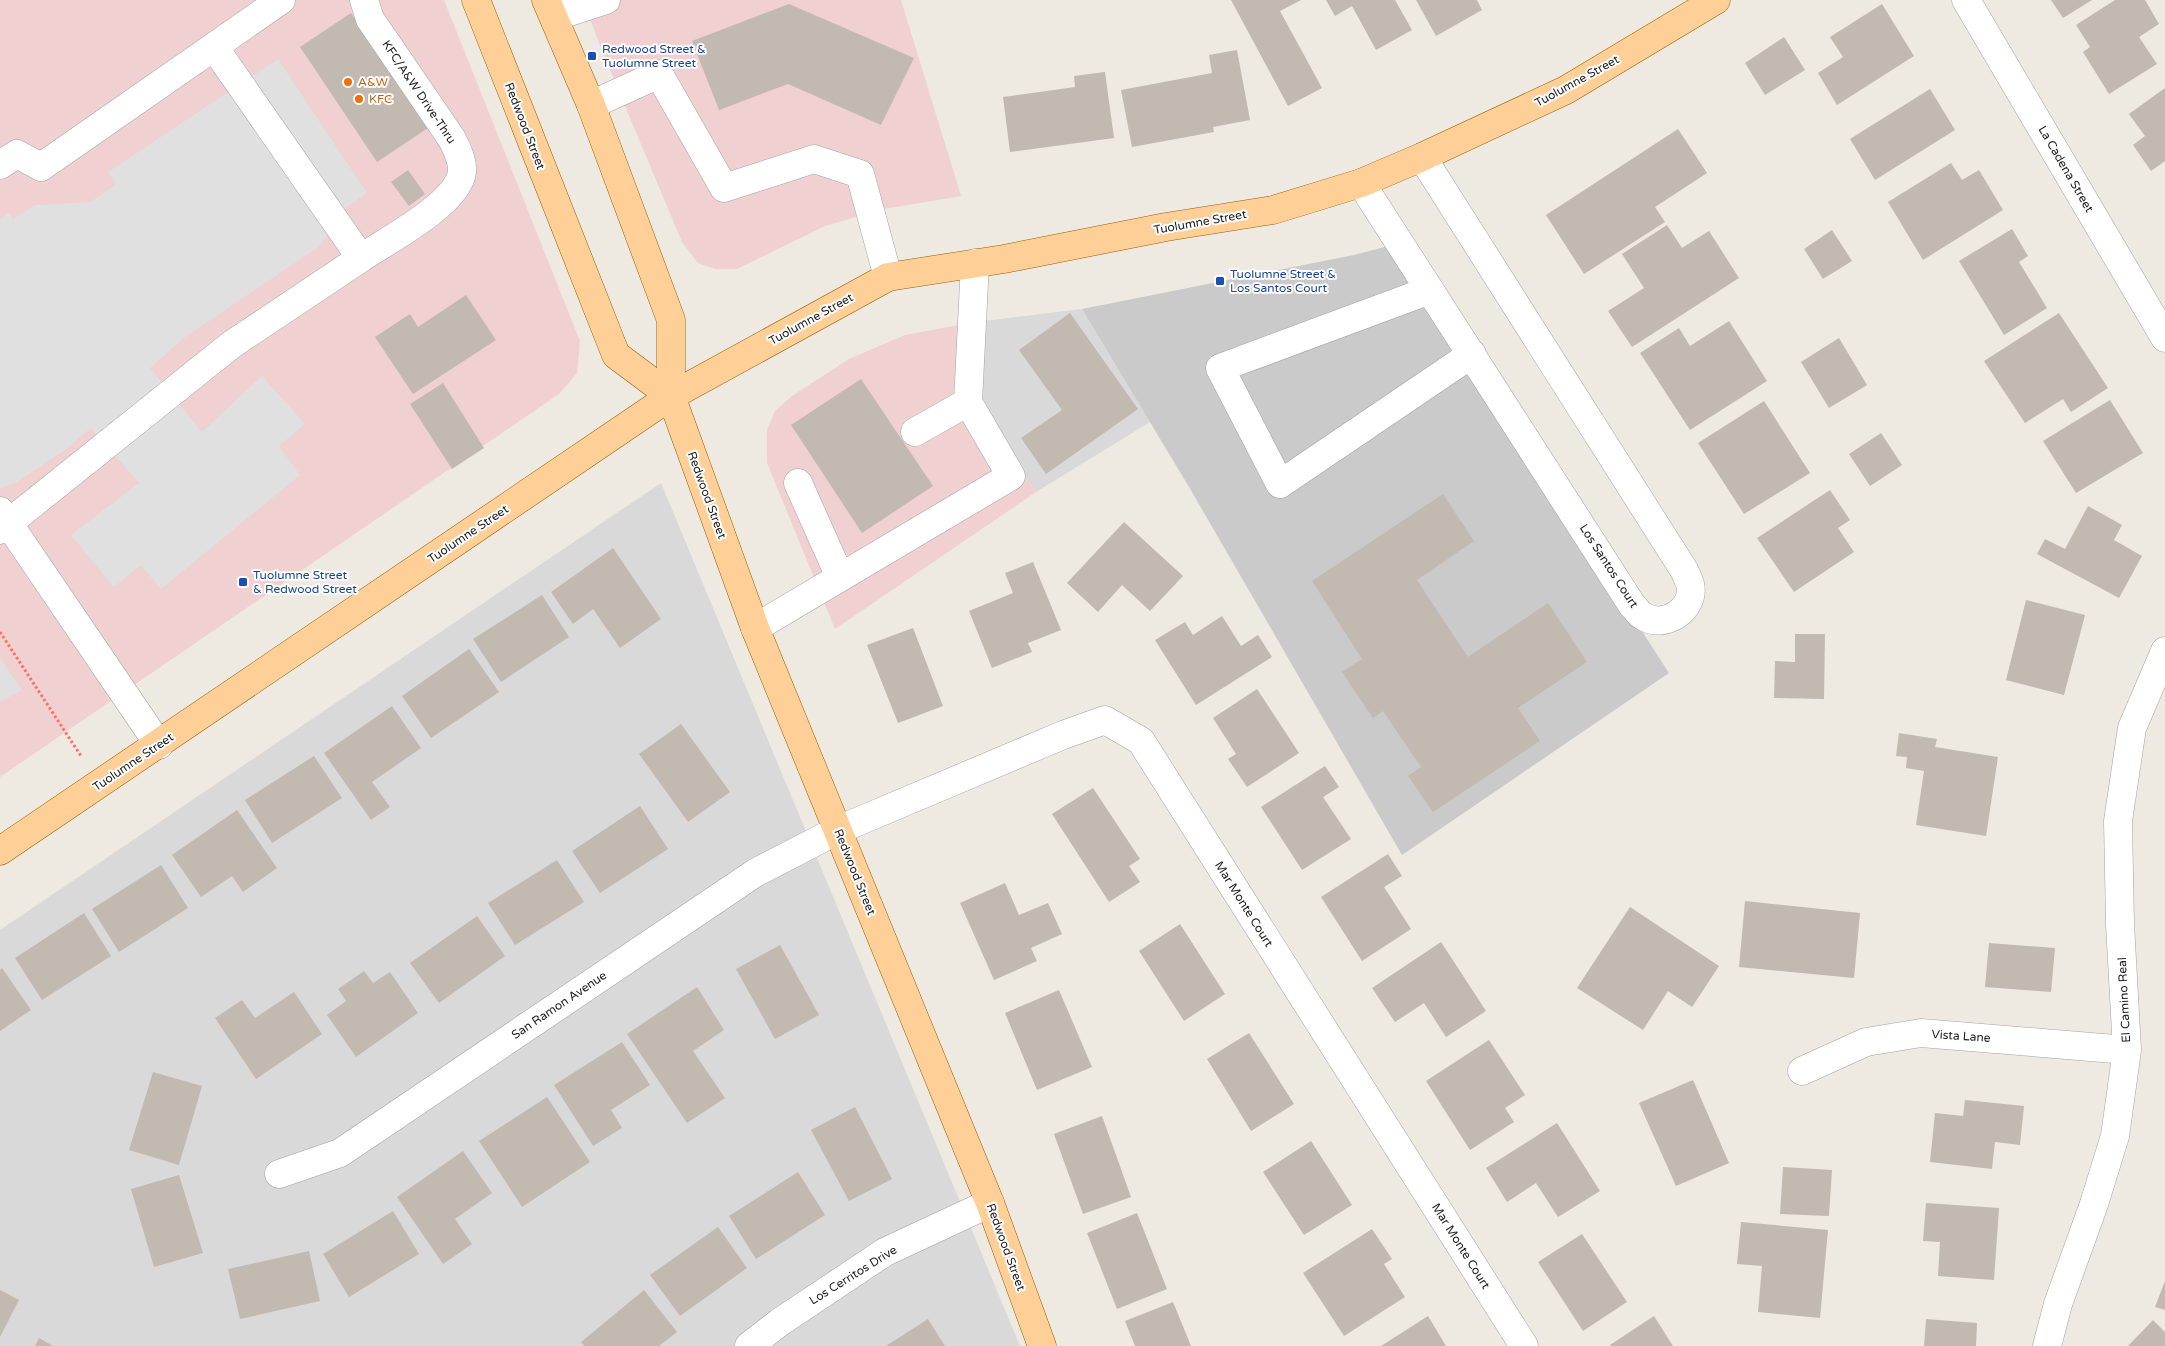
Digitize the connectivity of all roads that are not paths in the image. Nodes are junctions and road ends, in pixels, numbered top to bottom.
1 (281, 0) edge
2 (364, 0) edge
3 (476, 0) edge
4 (606, 0) edge
5 (1716, 0) edge
6 (1966, 0) edge
7 (550, 9) edge
8 (214, 47) junction
9 (591, 105) junction
10 (1422, 157) junction
11 (0, 165) edge
12 (1361, 183) junction
13 (360, 258) junction
14 (976, 263) junction
15 (888, 278) junction
16 (1430, 290) junction
17 (2165, 338) edge
18 (1472, 354) junction
19 (670, 396) junction
20 (968, 402) junction
21 (915, 432) dead end
22 (798, 483) dead end
23 (3, 522) edge
24 (840, 578) junction
25 (755, 628) junction
26 (2165, 651) edge
27 (159, 745) junction
28 (838, 830) junction
29 (0, 851) edge
30 (2127, 1050) junction
31 (1802, 1071) dead end
32 (279, 1174) dead end
33 (990, 1203) junction
34 (749, 1346) edge
35 (1042, 1346) edge
36 (1524, 1346) edge
37 (2047, 1346) edge

1 - 8 street
2 - 13 street, KFC/A&W Drive-Thru
3 - 19 main road, Redwood Street
4 - 7 street
5 - 10 main road, Tuolumne Street
6 - 17 street, La Cadena Street
7 - 9 main road, Redwood Street
8 - 11 street
8 - 13 street
9 - 15 street
9 - 19 main road, Redwood Street
10 - 12 main road, Tuolumne Street
10 - 18 street, Los Santos Court
12 - 14 main road, Tuolumne Street
12 - 16 street, Los Santos Court
13 - 23 street
14 - 15 main road, Tuolumne Street
14 - 20 street
15 - 19 main road, Tuolumne Street
16 - 18 street, Los Santos Court
16 - 18 street
19 - 25 main road, Redwood Street
19 - 27 main road, Tuolumne Street
20 - 21 street
20 - 24 street
22 - 24 street
23 - 27 street
24 - 25 street
25 - 28 main road, Redwood Street
26 - 30 street, El Camino Real
27 - 29 main road, Tuolumne Street
28 - 32 street, San Ramon Avenue
28 - 33 main road, Redwood Street
28 - 36 street, Mar Monte Court
30 - 31 street, Vista Lane
30 - 37 street, El Camino Real
33 - 34 street, Los Cerritos Drive
33 - 35 main road, Redwood Street

